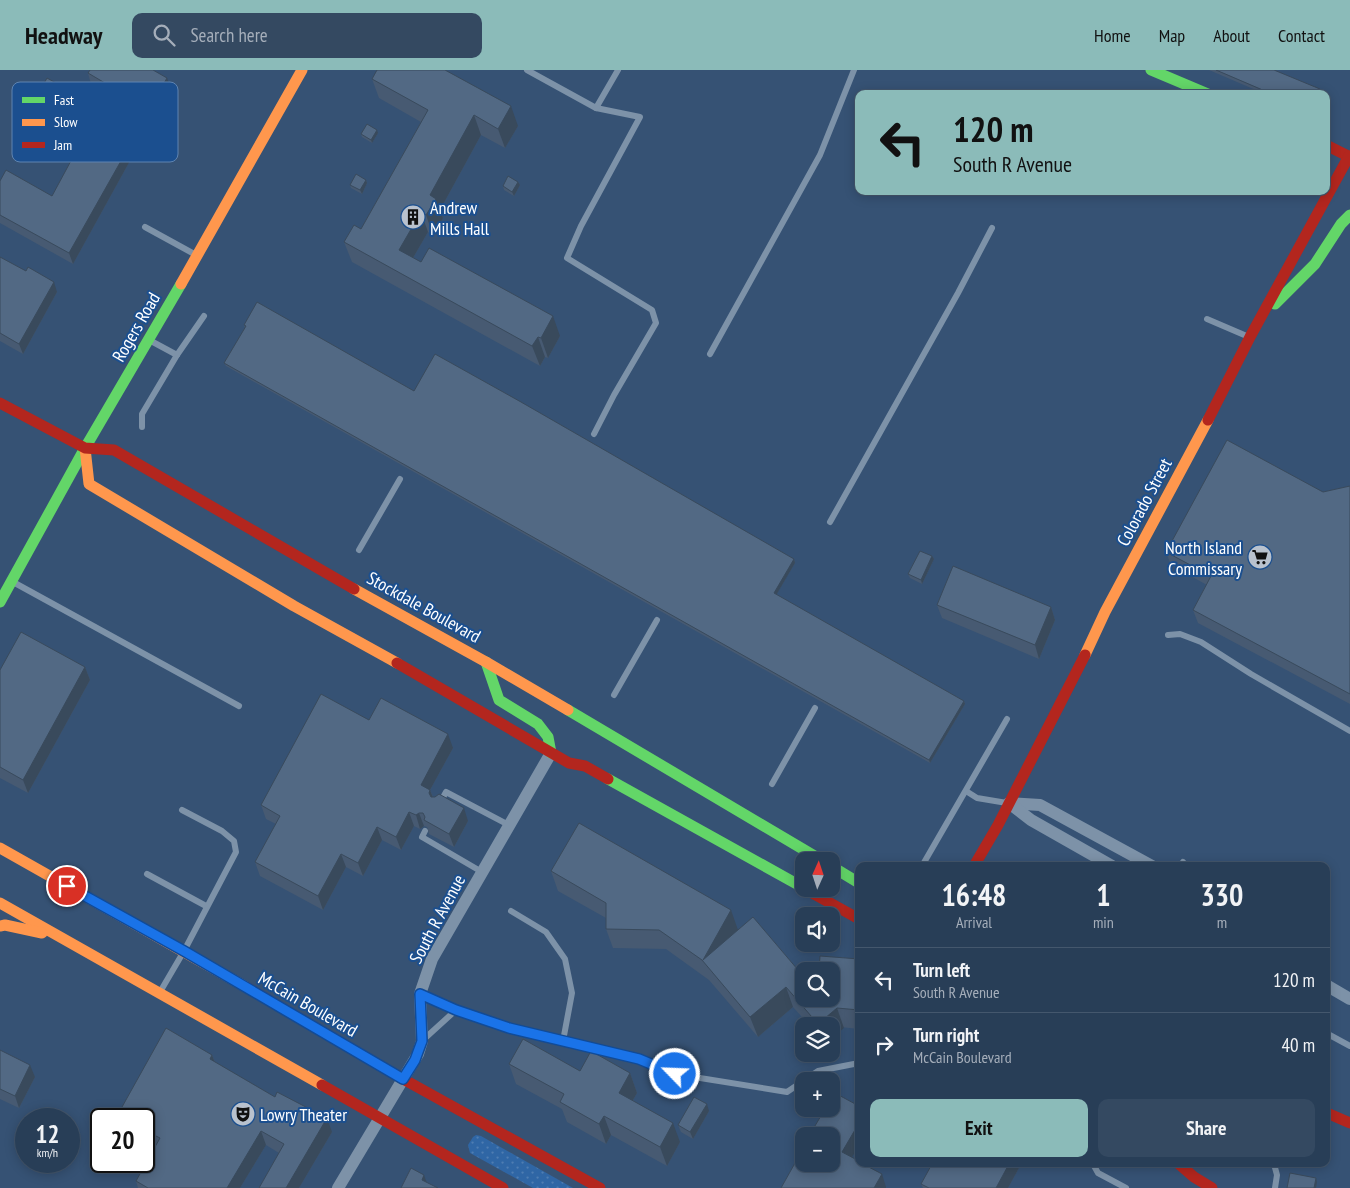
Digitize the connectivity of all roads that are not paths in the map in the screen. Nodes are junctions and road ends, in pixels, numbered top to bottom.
1 (302, 70) edge
2 (527, 70) edge
3 (618, 70) edge
4 (854, 70) edge
5 (1151, 70) edge
6 (1198, 90) edge
7 (596, 108) junction
8 (1330, 146) edge
9 (1350, 156) edge
10 (1330, 192) edge
11 (1329, 195) edge
12 (1350, 215) edge
13 (145, 226) dead end
14 (992, 228) dead end
15 (198, 256) junction
16 (204, 316) dead end
17 (1261, 318) junction
18 (1207, 319) dead end
19 (1250, 338) junction
20 (150, 340) junction
21 (710, 354) dead end
22 (177, 355) junction
23 (0, 403) edge
24 (142, 427) dead end
25 (594, 434) dead end
26 (85, 448) junction
27 (400, 479) dead end
28 (830, 522) dead end
29 (360, 550) dead end
30 (12, 581) junction
31 (0, 602) edge
32 (657, 620) dead end
33 (1168, 635) dead end
34 (486, 662) junction
35 (614, 695) dead end
36 (239, 706) dead end
37 (816, 708) dead end
38 (1007, 719) dead end
39 (1350, 731) edge
40 (551, 753) junction
41 (772, 784) dead end
42 (966, 792) junction
43 (1009, 803) junction
44 (439, 806) edge
45 (182, 810) dead end
46 (509, 825) junction
47 (425, 831) edge
48 (0, 848) edge
49 (808, 852) edge
50 (924, 862) edge
51 (976, 862) edge
52 (1105, 862) edge
53 (1145, 862) edge
54 (840, 867) edge
55 (840, 871) edge
56 (855, 871) edge
57 (482, 872) junction
58 (147, 874) dead end
59 (855, 880) edge
60 (795, 883) edge
61 (822, 898) edge
62 (0, 903) edge
63 (206, 906) junction
64 (511, 911) dead end
65 (855, 917) edge
66 (0, 926) edge
67 (77, 946) junction
68 (184, 951) junction
69 (1330, 987) edge
70 (160, 992) junction
71 (420, 994) junction
72 (1350, 999) edge
73 (456, 1010) junction
74 (1330, 1035) edge
75 (422, 1041) junction
76 (563, 1041) junction
77 (1350, 1046) edge
78 (855, 1064) edge
79 (403, 1079) junction
80 (1330, 1114) edge
81 (380, 1117) junction
82 (1350, 1123) edge
83 (1095, 1167) edge
84 (1182, 1167) edge
85 (1275, 1167) edge
86 (338, 1188) edge
87 (503, 1188) edge
88 (600, 1188) edge
89 (1126, 1188) edge
90 (1212, 1188) edge
91 (1275, 1188) edge

1 - 15 main road, Rogers Road
2 - 7 lane
3 - 7 lane
4 - 21 lane
5 - 6 main road
7 - 25 lane
8 - 9 main road
9 - 10 main road, Colorado Street
11 - 17 main road, Colorado Street
12 - 17 main road
13 - 15 lane
14 - 28 lane
15 - 20 main road, Rogers Road
16 - 22 lane
17 - 19 main road, Colorado Street
18 - 19 lane
19 - 43 main road, Colorado Street
20 - 22 lane
20 - 26 main road, Rogers Road
22 - 24 lane
23 - 26 main road, Stockdale Boulevard
26 - 30 main road, Rogers Road
26 - 34 main road, Stockdale Boulevard
26 - 40 main road
27 - 29 lane
30 - 31 main road, Rogers Road
30 - 36 lane
32 - 35 lane
33 - 39 lane
34 - 40 main road
34 - 49 main road, Stockdale Boulevard
37 - 41 lane
38 - 42 lane
40 - 46 street, South R Avenue
40 - 60 main road
42 - 43 lane
42 - 50 lane
43 - 51 main road, Colorado Street
43 - 52 street
43 - 53 street
44 - 46 lane
45 - 63 lane
46 - 57 street, South R Avenue
47 - 57 lane
48 - 68 main road, McCain Boulevard
54 - 56 main road
55 - 59 main road
57 - 71 street, South R Avenue
58 - 63 lane
61 - 65 main road
62 - 67 main road
63 - 68 lane
64 - 76 lane
66 - 67 main road
67 - 70 main road
68 - 70 lane
68 - 79 main road, McCain Boulevard
69 - 72 street
70 - 81 main road
71 - 73 lane
71 - 75 street, South R Avenue
73 - 75 lane
73 - 76 lane
74 - 77 lane
75 - 79 street, South R Avenue
76 - 78 lane
79 - 81 street, South R Avenue
79 - 88 main road, McCain Boulevard
80 - 82 main road
81 - 86 street, South R Avenue
81 - 87 main road
83 - 89 lane
84 - 90 main road
85 - 91 lane

